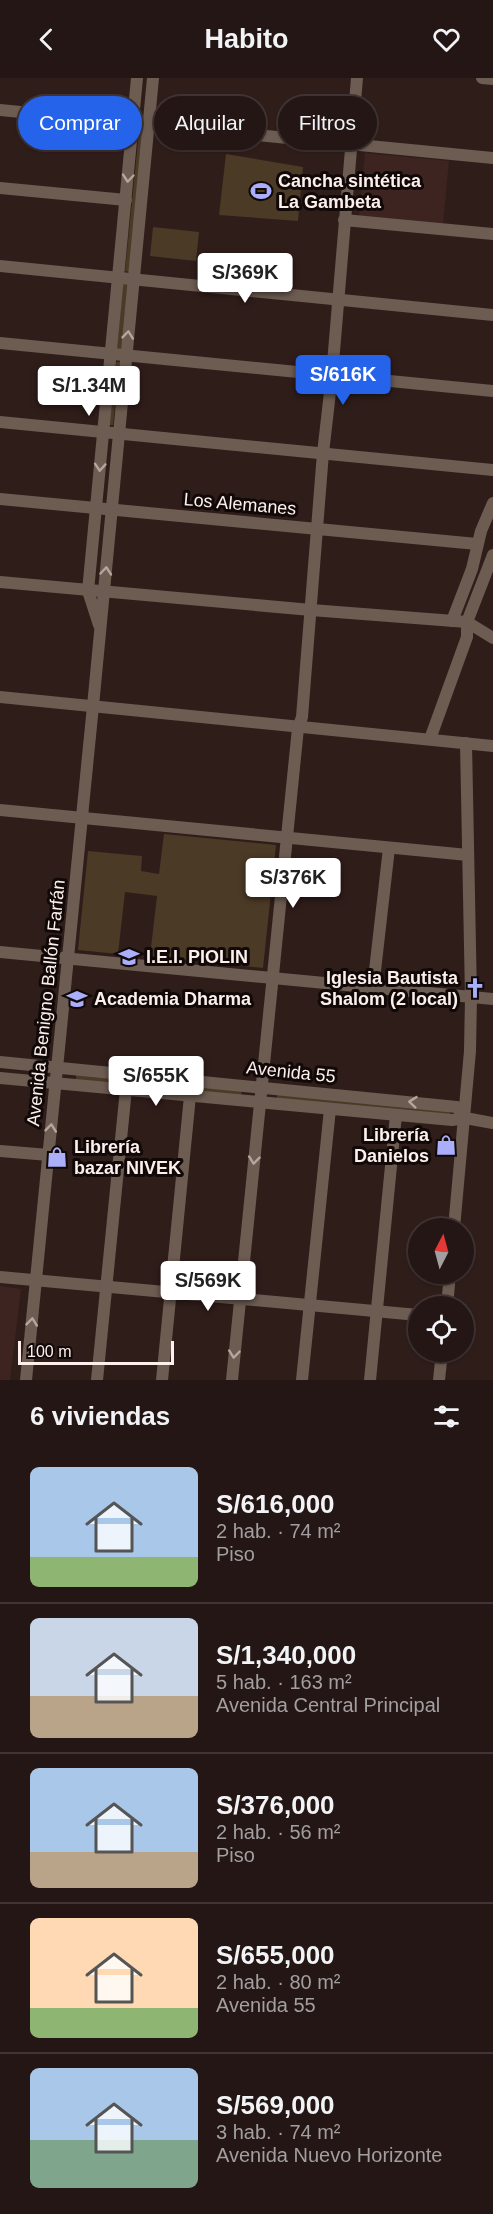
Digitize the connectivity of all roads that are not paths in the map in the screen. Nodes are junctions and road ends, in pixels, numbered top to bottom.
1 (137, 78) edge
2 (153, 78) edge
3 (357, 78) edge
4 (482, 78) edge
5 (493, 79) edge
6 (136, 96) edge
7 (355, 96) edge
8 (0, 110) edge
9 (18, 112) edge
10 (142, 125) edge
11 (149, 126) junction
12 (278, 138) edge
13 (377, 147) edge
14 (131, 150) edge
15 (351, 150) edge
16 (493, 158) edge
17 (0, 188) edge
18 (126, 200) junction
19 (344, 220) junction
20 (493, 234) edge
21 (0, 266) edge
22 (118, 277) junction
23 (134, 278) junction
24 (338, 298) junction
25 (493, 315) edge
26 (0, 343) edge
27 (110, 355) junction
28 (125, 357) junction
29 (332, 375) junction
30 (493, 391) edge
31 (0, 422) edge
32 (102, 432) junction
33 (118, 433) junction
34 (322, 453) junction
35 (493, 470) edge
36 (0, 499) edge
37 (493, 503) edge
38 (96, 509) junction
39 (112, 511) junction
40 (317, 529) junction
41 (477, 544) junction
42 (493, 555) edge
43 (0, 582) edge
44 (88, 591) junction
45 (104, 592) junction
46 (310, 610) junction
47 (452, 621) junction
48 (467, 622) junction
49 (101, 629) junction
50 (493, 638) edge
51 (0, 697) edge
52 (93, 706) junction
53 (298, 728) junction
54 (430, 739) junction
55 (466, 743) junction
56 (493, 746) edge
57 (0, 810) edge
58 (82, 817) junction
59 (286, 837) junction
60 (389, 848) junction
61 (468, 855) junction
62 (0, 952) edge
63 (68, 958) junction
64 (271, 979) junction
65 (373, 988) junction
66 (471, 997) junction
67 (493, 999) edge
68 (0, 1062) edge
69 (57, 1068) junction
70 (0, 1078) edge
71 (56, 1083) junction
72 (261, 1087) junction
73 (126, 1089) junction
74 (190, 1096) junction
75 (260, 1102) junction
76 (330, 1109) junction
77 (396, 1115) junction
78 (465, 1118) junction
79 (493, 1123) edge
80 (0, 1151) edge
81 (49, 1155) junction
82 (455, 1218) edge
83 (0, 1277) edge
84 (36, 1281) junction
85 (105, 1287) junction
86 (170, 1293) junction
87 (240, 1299) junction
88 (309, 1305) junction
89 (377, 1311) junction
90 (408, 1314) edge
91 (441, 1362) edge
92 (26, 1380) edge
93 (96, 1380) edge
94 (162, 1380) edge
95 (232, 1380) edge
96 (302, 1380) edge
97 (370, 1380) edge
98 (439, 1380) edge

1 - 6 street
2 - 11 street, Avenida Benigno Ballón Farfán
3 - 7 street
4 - 5 street
8 - 9 street
10 - 11 street
11 - 12 street
11 - 23 street, Avenida Benigno Ballón Farfán
13 - 16 street
14 -> 18 street
15 - 19 street
17 - 18 street
18 - 22 street
19 - 20 street
19 - 24 street
21 - 22 street
22 - 23 street
22 - 27 street
23 - 24 street
28 -> 23 street, Avenida Benigno Ballón Farfán
24 - 25 street
24 - 29 street
26 - 27 street
27 - 28 street
27 - 32 street
28 - 29 street
28 - 33 street, Avenida Benigno Ballón Farfán
29 - 30 street
29 - 34 street
31 - 32 street
32 - 33 street
32 -> 38 street
33 - 34 street
33 - 39 street, Avenida Benigno Ballón Farfán
34 - 35 street
34 - 40 street
36 - 38 street, Los Alemanes
37 - 41 street
38 - 39 street, Los Alemanes
38 - 44 street
39 - 40 street, Los Alemanes
45 -> 39 street, Avenida Benigno Ballón Farfán
40 - 41 street, Los Alemanes
40 - 46 street
41 - 47 street
42 - 48 street
43 - 44 street
44 - 45 street
44 - 49 street
45 - 46 street
45 - 49 street, Avenida Benigno Ballón Farfán
46 - 47 street
46 - 53 street
47 - 48 street
48 - 50 street
48 - 54 street
49 - 52 street, Avenida Benigno Ballón Farfán
51 - 52 street
52 - 53 street
52 - 58 street, Avenida Benigno Ballón Farfán
53 - 54 street
53 - 59 street
54 - 55 street
55 - 56 street
55 - 61 street
57 - 58 street
58 - 59 street
58 - 63 street, Avenida Benigno Ballón Farfán
59 - 60 street
59 - 64 street
60 - 61 street
60 - 65 street
61 - 66 street
62 - 63 street
63 - 64 street
63 - 69 street, Avenida Benigno Ballón Farfán
64 - 65 street
64 - 72 street
65 - 66 street
66 - 67 street
66 - 78 street
68 - 69 street, Avenida 55
69 - 71 street, Avenida Benigno Ballón Farfán
69 - 72 street, Avenida 55
70 - 71 street, Avenida 55
71 - 73 street, Avenida 55
81 -> 71 street, Avenida Benigno Ballón Farfán
72 - 75 street
78 -> 72 street, Avenida 55
73 - 74 street, Avenida 55
73 - 85 street
74 - 75 street, Avenida 55
74 - 86 street
75 - 76 street, Avenida 55
75 -> 87 street
76 - 77 street, Avenida 55
76 - 88 street
77 - 78 street, Avenida 55
77 - 89 street
78 - 79 street, Avenida 55
78 - 82 street
80 - 81 street
81 - 84 street, Avenida Benigno Ballón Farfán
83 - 84 street
84 - 85 street
92 -> 84 street, Avenida Benigno Ballón Farfán
85 - 86 street
85 - 93 street
86 - 87 street
86 - 94 street
87 - 88 street
87 -> 95 street
88 - 89 street
88 - 96 street
89 - 90 street
89 - 97 street
91 - 98 street

